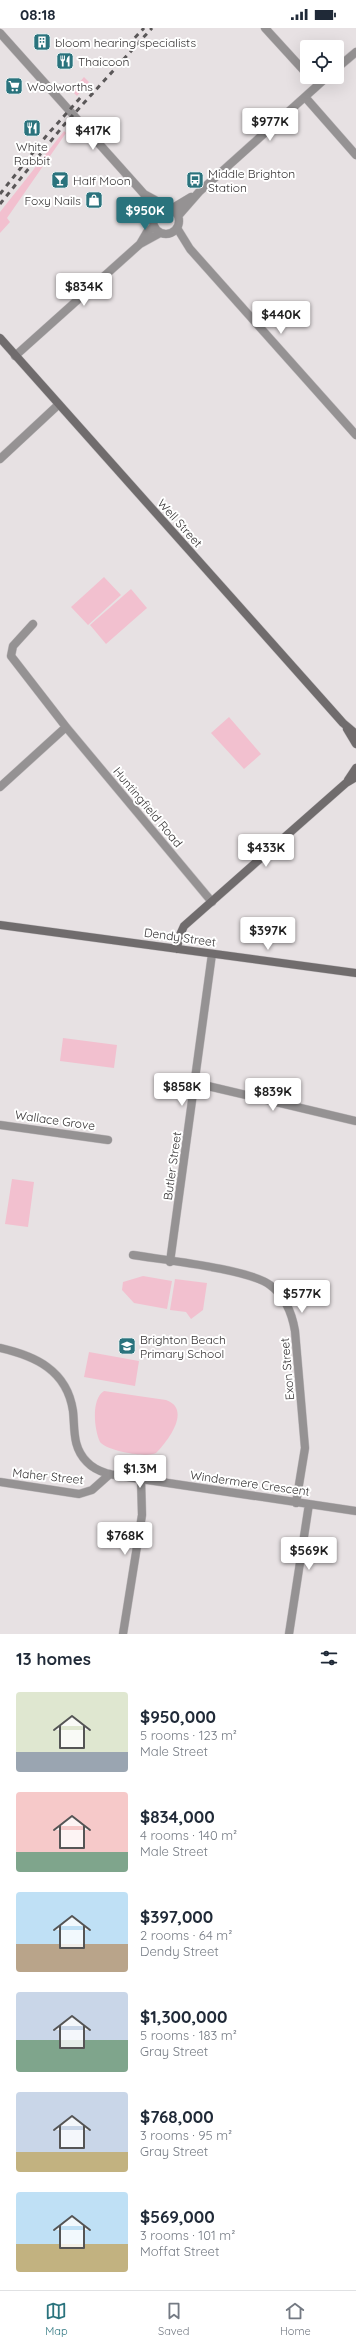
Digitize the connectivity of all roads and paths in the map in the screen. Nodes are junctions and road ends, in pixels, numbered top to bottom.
1 (265, 28) edge
2 (0, 33) edge
3 (356, 52) edge
4 (344, 62) edge
5 (300, 66) edge
6 (317, 86) edge
7 (305, 97) junction
8 (356, 155) edge
9 (199, 192) junction
10 (163, 211) junction
11 (178, 216) junction
12 (154, 226) junction
13 (178, 228) junction
14 (160, 233) junction
15 (170, 234) junction
16 (140, 244) junction
17 (190, 249) junction
18 (0, 338) edge
19 (15, 356) junction
20 (58, 405) junction
21 (356, 434) edge
22 (0, 459) edge
23 (33, 624) dead end
24 (343, 723) junction
25 (66, 727) junction
26 (356, 734) edge
27 (356, 744) edge
28 (356, 768) edge
29 (356, 777) edge
30 (346, 783) junction
31 (0, 786) edge
32 (212, 902) junction
33 (0, 925) edge
34 (177, 949) junction
35 (212, 954) junction
36 (356, 973) edge
37 (195, 1083) junction
38 (356, 1121) edge
39 (0, 1125) edge
40 (108, 1140) dead end
41 (133, 1256) dead end
42 (170, 1262) junction
43 (0, 1348) edge
44 (110, 1474) junction
45 (141, 1480) junction
46 (0, 1482) edge
47 (296, 1503) junction
48 (309, 1504) junction
49 (356, 1511) edge
50 (123, 1634) edge
51 (289, 1634) edge

1 - 5 street
2 - 10 street
3 - 4 street
6 - 7 street
7 - 8 street
7 - 9 street
9 - 10 street
9 - 11 street
10 - 11 street
10 - 12 street
11 - 13 street
12 - 14 street
12 - 16 street
13 - 15 street
13 - 17 street
14 - 15 street
14 - 16 street
15 - 17 street
16 - 19 street
17 - 21 street
18 - 19 street, Well Street
19 - 20 street, Well Street
20 - 22 street
20 - 24 street, Well Street
23 - 25 street, Huntingfield Road
24 - 26 street, Well Street
24 - 27 street, Well Street
25 - 31 street
25 - 32 street, Huntingfield Road
28 - 30 street
29 - 30 street
30 - 32 street
32 - 34 street
33 - 34 street, Dendy Street
34 - 35 street, Dendy Street
35 - 36 street, Dendy Street
35 - 37 street, Butler Street
37 - 38 street
37 - 42 street, Butler Street
39 - 40 street, Wallace Grove
41 - 42 street, Exon Street
42 - 47 street, Exon Street
43 - 44 street, Windermere Crescent
44 - 45 street, Windermere Crescent
44 - 46 street, Maher Street
45 - 47 street, Windermere Crescent
45 - 50 street
47 - 48 street, Windermere Crescent
48 - 49 street, Windermere Crescent
48 - 51 street

